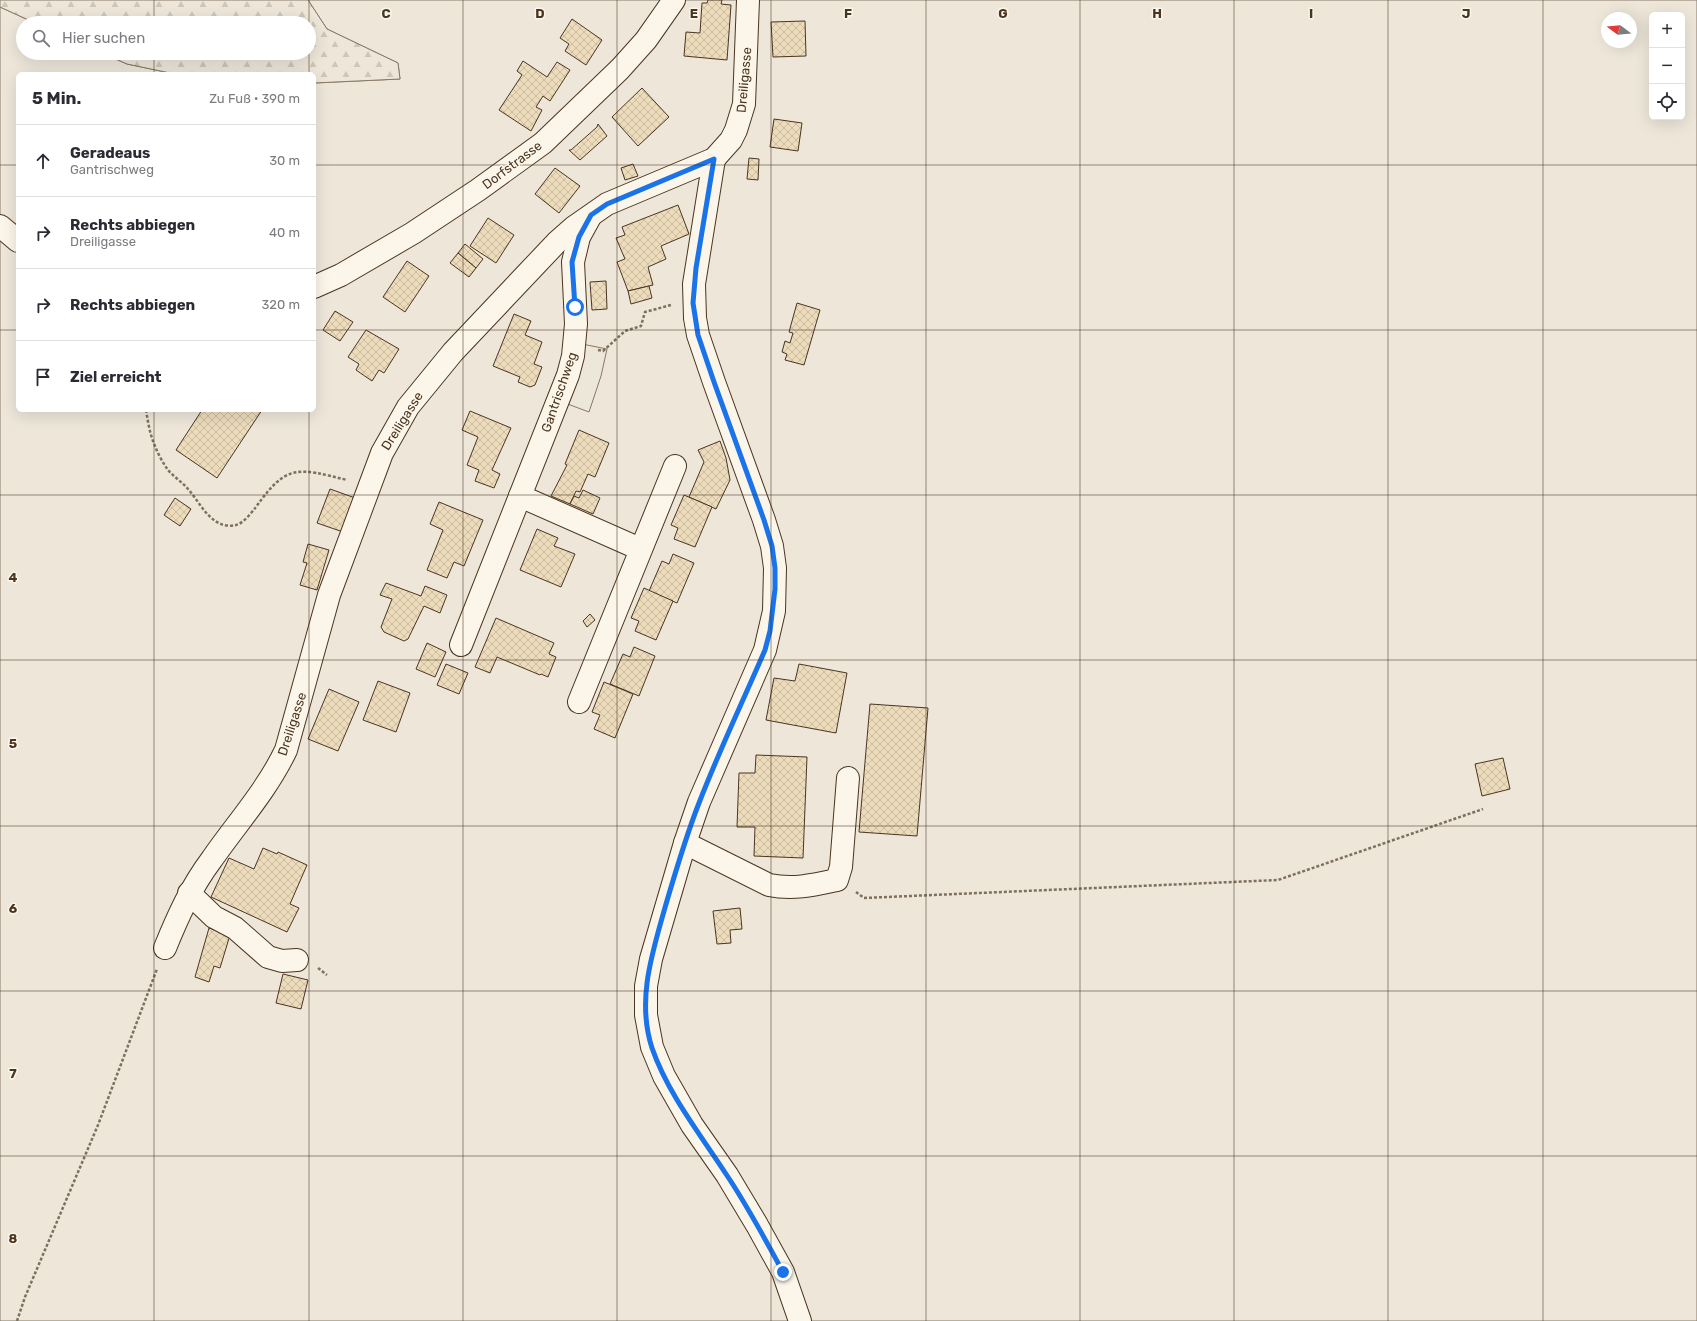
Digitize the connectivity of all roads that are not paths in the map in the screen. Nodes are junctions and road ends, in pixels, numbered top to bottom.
1 (674, 0) edge
2 (748, 0) edge
3 (714, 159) junction
4 (591, 215) junction
5 (0, 226) edge
6 (16, 239) edge
7 (316, 286) edge
8 (675, 466) dead end
9 (520, 496) junction
10 (640, 549) junction
11 (461, 645) dead end
12 (579, 702) dead end
13 (848, 778) dead end
14 (685, 843) junction
15 (189, 893) junction
16 (214, 917) junction
17 (297, 960) dead end
18 (800, 1321) edge

1 - 7 street, Dorfstrasse
2 - 3 street, Dreiligasse
3 - 4 street, Dreiligasse
3 - 14 street
4 - 9 street, Gantrischweg
4 - 15 street, Dreiligasse
5 - 6 street
8 - 10 street
9 - 10 street
9 - 11 street, Gantrischweg
10 - 12 street
13 - 14 street
14 - 18 street
15 - 16 street
15 - 16 street, Dreiligasse
16 - 17 street

